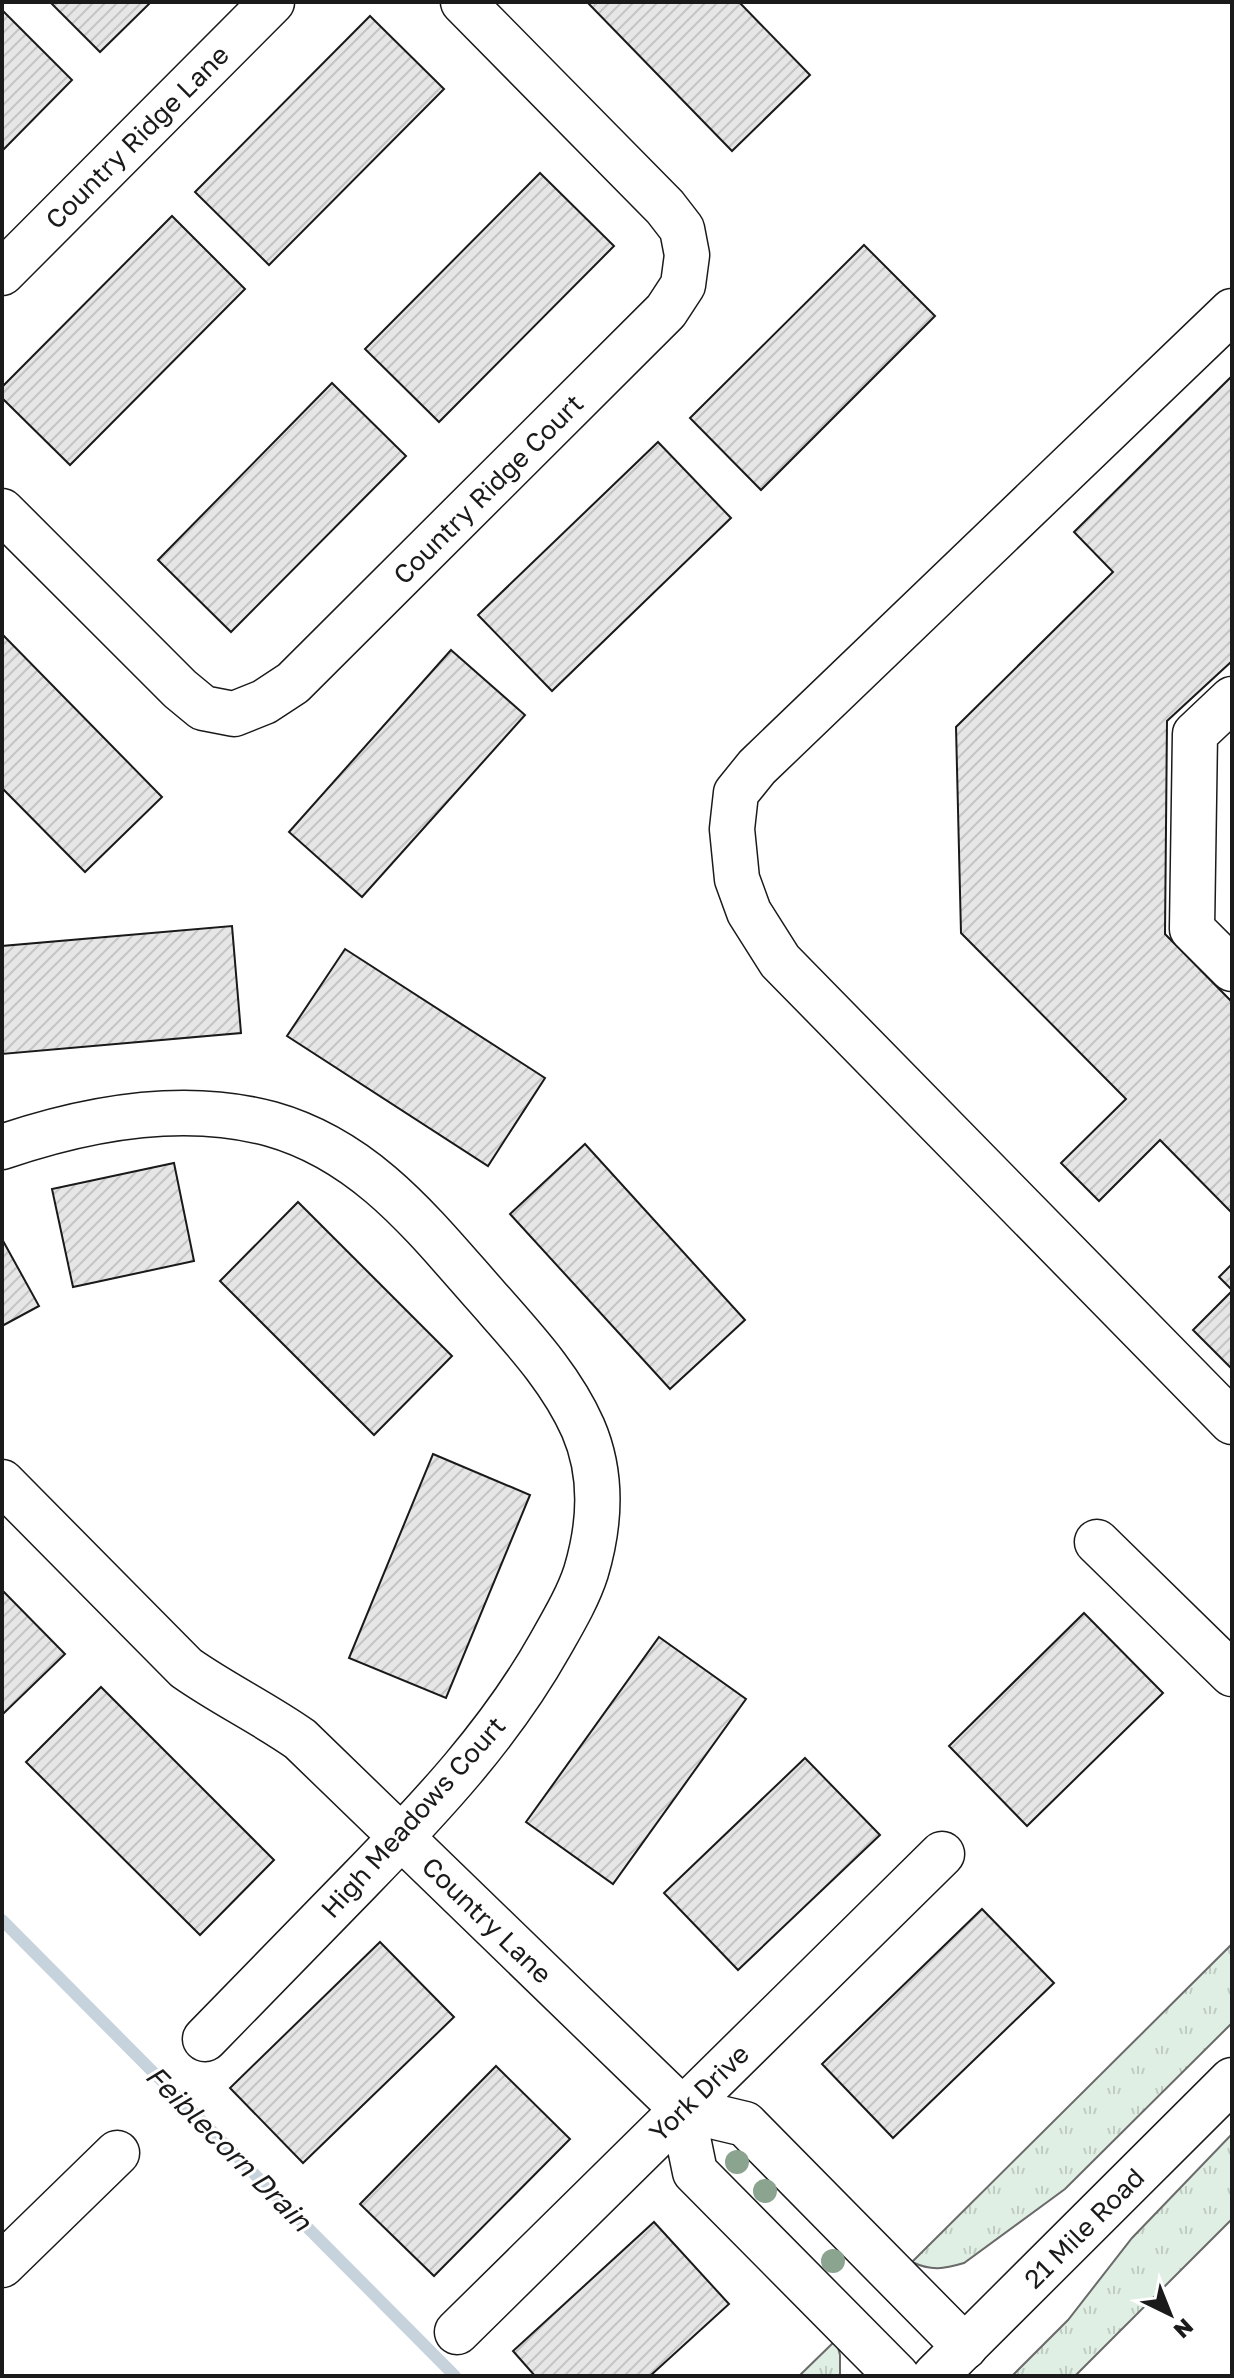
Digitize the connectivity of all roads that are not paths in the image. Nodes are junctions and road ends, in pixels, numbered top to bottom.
1 (272, 2) edge
2 (463, 2) edge
3 (2, 273) edge
4 (1232, 311) edge
5 (2, 511) edge
6 (1232, 699) edge
7 (1232, 969) edge
8 (2, 1147) edge
9 (1232, 1422) edge
10 (2, 1482) edge
11 (1097, 1542) dead end
12 (1232, 1674) edge
13 (402, 1837) junction
14 (942, 1854) dead end
15 (205, 2039) dead end
16 (1232, 2080) edge
17 (682, 2109) junction
18 (117, 2153) dead end
19 (822, 2201) junction
20 (772, 2249) junction
21 (2, 2265) edge
22 (457, 2332) dead end
23 (950, 2361) edge
24 (897, 2376) edge

1 - 3 street, Country Ridge Lane
2 - 5 street, Country Ridge Court
4 - 9 street
6 - 7 street
8 - 13 street, High Meadows Court
10 - 13 street, Country Lane
11 - 12 street
13 - 15 street, High Meadows Court
13 - 17 street, Country Lane
14 - 17 street, York Drive
16 - 23 street, 21 Mile Road
17 - 19 street
17 - 20 street
17 - 22 street, York Drive
18 - 21 street
19 - 20 street
19 - 23 street
20 - 24 street

